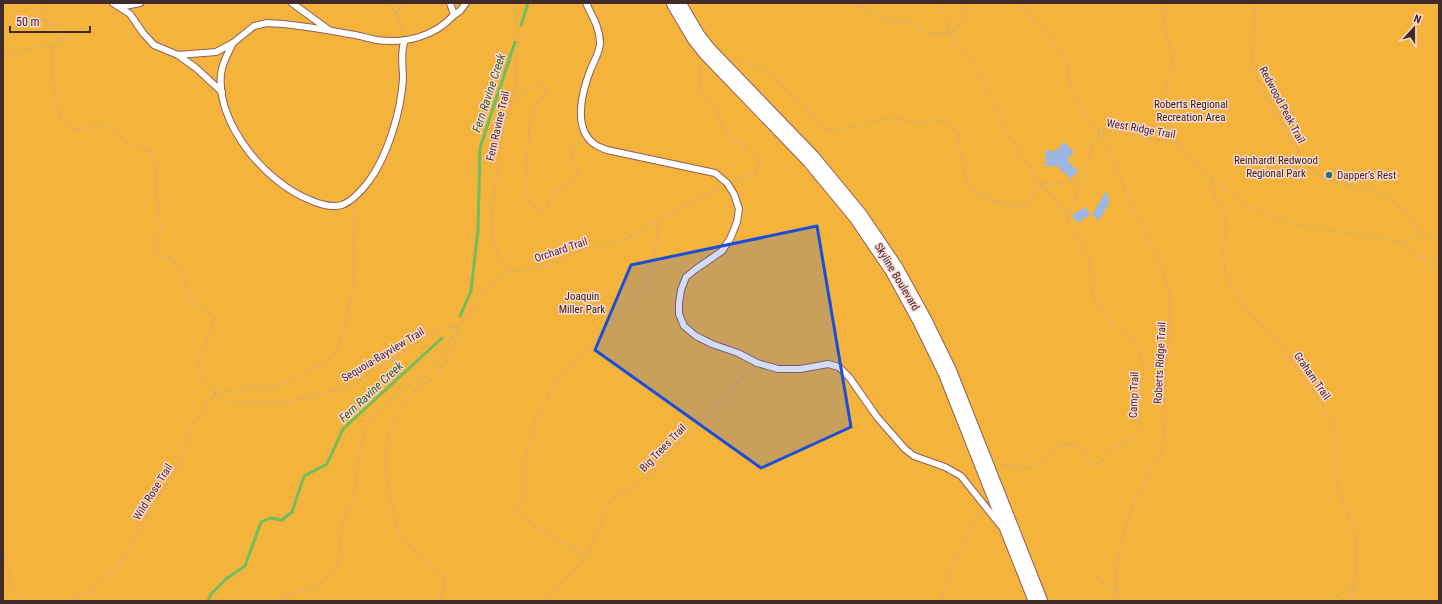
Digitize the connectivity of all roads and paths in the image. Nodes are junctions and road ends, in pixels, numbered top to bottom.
1 (43, 3) edge
2 (113, 3) edge
3 (140, 3) edge
4 (292, 3) edge
5 (386, 3) edge
6 (407, 3) edge
7 (450, 3) edge
8 (466, 3) edge
9 (514, 3) edge
10 (586, 3) edge
11 (676, 3) edge
12 (855, 3) edge
13 (940, 3) edge
14 (968, 3) edge
15 (1020, 3) edge
16 (1161, 3) edge
17 (1257, 3) edge
18 (120, 7) junction
19 (396, 12) junction
20 (454, 15) junction
21 (329, 31) junction
22 (951, 34) junction
23 (405, 40) junction
24 (233, 43) junction
25 (52, 48) junction
26 (707, 51) junction
27 (3, 54) edge
28 (178, 55) junction
29 (733, 59) dead end
30 (222, 92) junction
31 (510, 106) junction
32 (1098, 130) junction
33 (586, 135) junction
34 (1179, 144) junction
35 (1211, 178) junction
36 (1081, 180) junction
37 (727, 183) junction
38 (1042, 183) junction
39 (354, 198) junction
40 (1068, 218) junction
41 (658, 221) junction
42 (1421, 234) junction
43 (1439, 237) edge
44 (1404, 244) junction
45 (1439, 271) edge
46 (509, 272) junction
47 (459, 326) junction
48 (757, 363) junction
49 (216, 393) junction
50 (986, 468) junction
51 (983, 505) junction
52 (1014, 540) junction
53 (3, 555) edge
54 (586, 556) junction
55 (1096, 577) dead end
56 (1354, 586) junction
57 (1117, 592) junction
58 (23, 601) edge
59 (68, 601) edge
60 (277, 601) edge
61 (440, 601) edge
62 (544, 601) edge
63 (940, 601) edge
64 (1038, 601) edge
65 (1113, 601) edge
66 (1313, 601) edge
67 (1350, 601) edge

1 - 25 path
2 - 18 lane
3 - 18 lane
4 - 21 lane
5 - 19 path
6 - 19 path
7 - 20 lane
8 - 20 lane
9 - 31 path, Fern Ravine Trail
10 - 33 lane
11 - 26 main road, Skyline Boulevard
12 - 22 path
13 - 22 path
14 - 22 path
15 - 32 path, West Ridge Trail
16 - 34 path
17 - 42 path, Redwood Peak Trail
18 - 28 lane
19 - 23 path
20 - 23 lane
21 - 23 lane
21 - 24 lane
22 - 38 path
23 - 39 lane
24 - 28 lane
24 - 30 lane
25 - 27 path
25 - 49 path, Sequoia-Bayview Trail
26 - 37 path, Orchard Trail
26 - 50 main road, Skyline Boulevard
28 - 30 lane
29 - 38 path
30 - 39 lane
31 - 33 path
31 - 46 path, Fern Ravine Trail
32 - 34 path, West Ridge Trail
32 - 36 path
32 - 57 path, Roberts Ridge Trail
33 - 37 lane
34 - 35 path, West Ridge Trail
35 - 44 path, West Ridge Trail
35 - 56 path, Graham Trail
36 - 38 path
36 - 40 path
37 - 41 path, Orchard Trail
37 - 48 lane
38 - 40 path
39 - 49 path
40 - 50 path, Camp Trail
41 - 46 path, Orchard Trail
41 - 54 path
42 - 43 path
42 - 44 path
44 - 45 path, West Ridge Trail
46 - 47 path, Orchard Trail
47 - 49 path, Sequoia-Bayview Trail
47 - 60 path
47 - 61 path
48 - 51 lane
48 - 54 path, Big Trees Trail
49 - 59 path, Wild Rose Trail
50 - 52 main road, Skyline Boulevard
51 - 52 lane
51 - 63 path
52 - 64 main road, Skyline Boulevard
53 - 58 path
54 - 62 path, Big Trees Trail
55 - 57 path
56 - 66 path
56 - 67 path, Graham Trail
57 - 65 path, Roberts Ridge Trail

